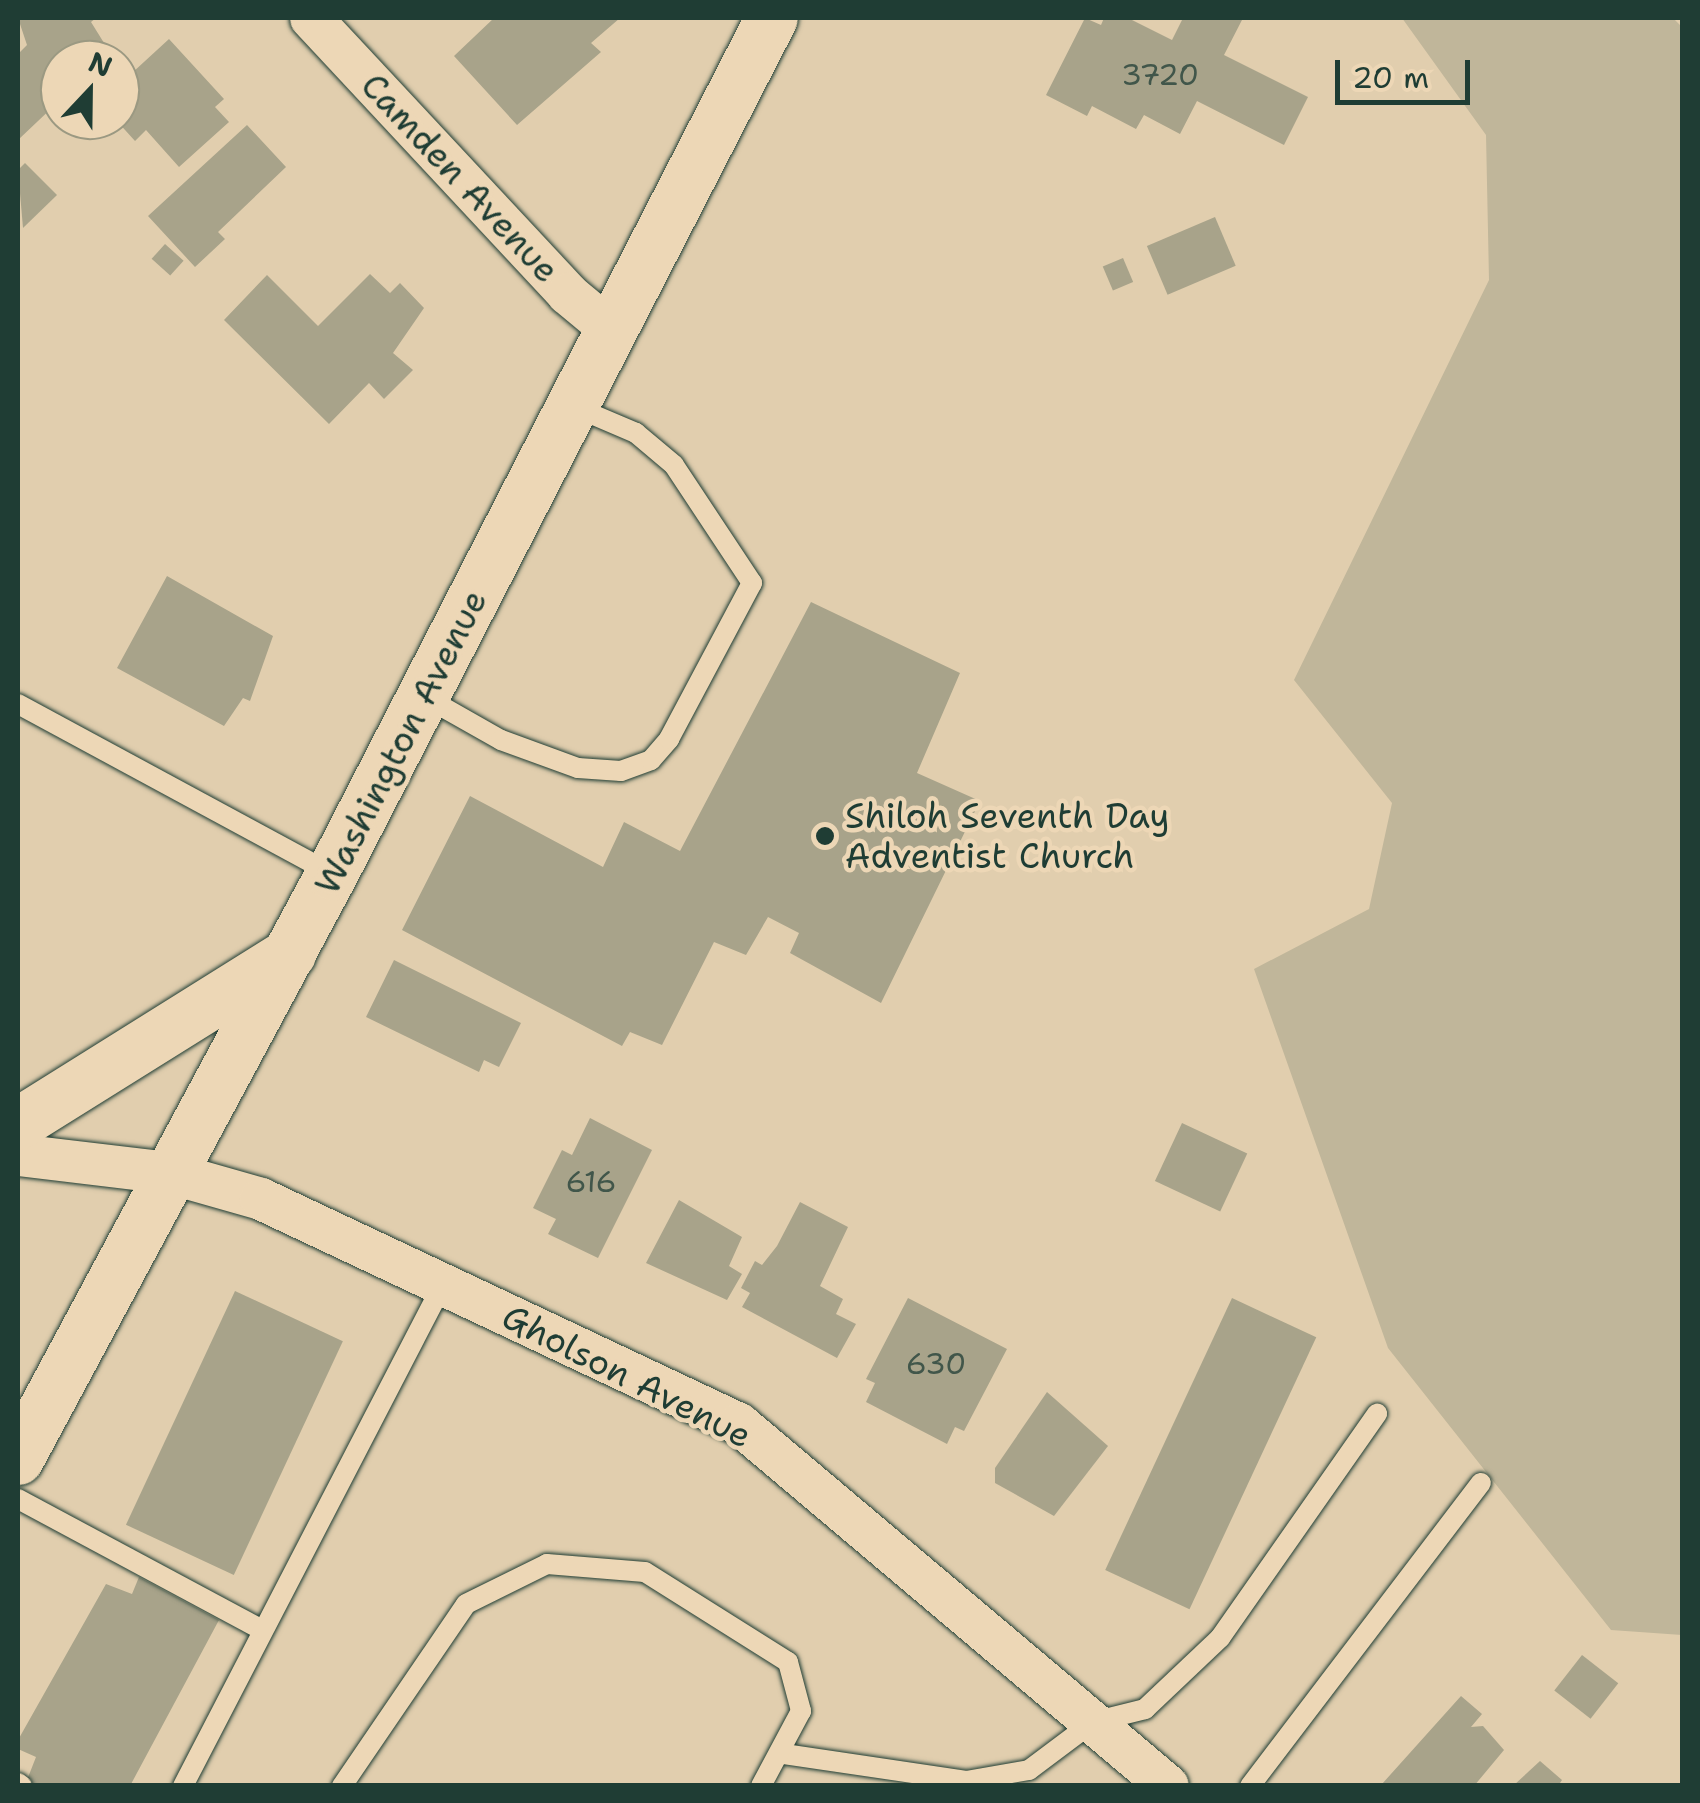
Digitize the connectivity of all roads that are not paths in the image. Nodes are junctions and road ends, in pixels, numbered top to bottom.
1 (311, 18) edge
2 (772, 18) edge
3 (615, 333) junction
4 (576, 407) junction
5 (423, 696) junction
6 (18, 704) edge
7 (332, 874) junction
8 (290, 954) junction
9 (18, 1124) edge
10 (18, 1156) edge
11 (170, 1173) junction
12 (442, 1284) junction
13 (1377, 1414) dead end
14 (18, 1459) edge
15 (1481, 1483) dead end
16 (18, 1499) edge
17 (262, 1630) junction
18 (1093, 1722) junction
19 (784, 1754) junction
20 (183, 1786) edge
21 (342, 1786) edge
22 (761, 1786) edge
23 (1168, 1786) edge
24 (1250, 1786) edge

1 - 3 street, Camden Avenue
2 - 3 street, Washington Avenue
3 - 4 street, Washington Avenue
4 - 5 street, Washington Avenue
4 - 5 lane
5 - 7 street, Washington Avenue
6 - 7 lane
7 - 8 street, Washington Avenue
8 - 9 street
8 - 11 street, Washington Avenue
10 - 11 street, Gholson Avenue
11 - 12 street, Gholson Avenue
11 - 14 street, Washington Avenue
12 - 17 lane
12 - 18 street, Gholson Avenue
13 - 18 lane
15 - 24 lane
16 - 17 lane
17 - 20 lane
18 - 19 lane
18 - 23 street, Gholson Avenue
19 - 21 lane
19 - 22 lane

